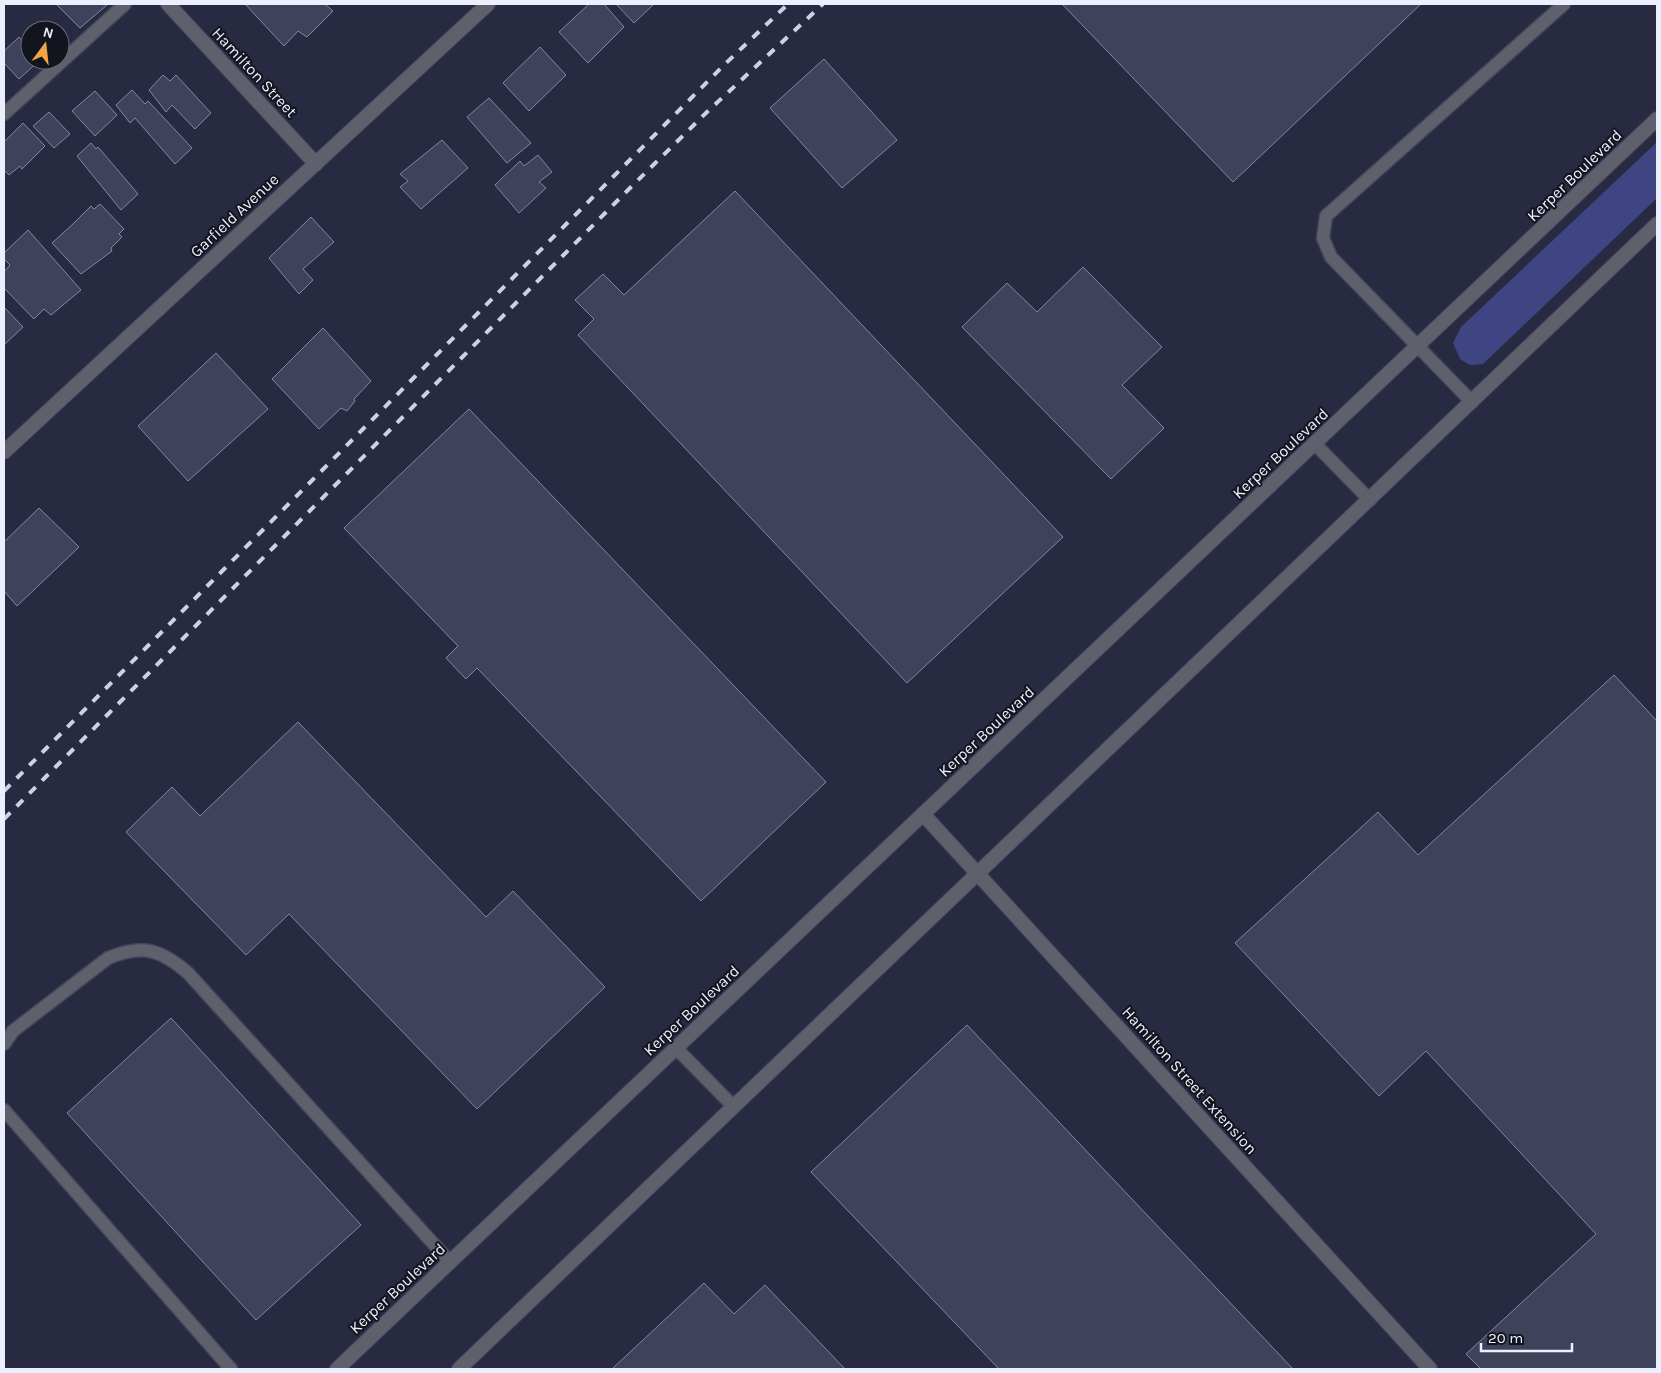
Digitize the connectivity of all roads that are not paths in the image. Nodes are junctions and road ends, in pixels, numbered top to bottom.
1 (125, 4) edge
2 (168, 4) edge
3 (488, 4) edge
4 (1564, 4) edge
5 (4, 114) edge
6 (1657, 119) edge
7 (316, 164) junction
8 (1657, 224) edge
9 (1418, 347) junction
10 (1472, 402) junction
11 (1315, 444) junction
12 (4, 452) edge
13 (1370, 500) junction
14 (923, 814) junction
15 (978, 874) junction
16 (4, 1044) edge
17 (676, 1048) junction
18 (734, 1107) junction
19 (4, 1110) edge
20 (450, 1262) junction
21 (231, 1369) edge
22 (338, 1369) edge
23 (459, 1369) edge
24 (1430, 1369) edge

1 - 5 lane
2 - 7 street, Hamilton Street
3 - 7 street, Garfield Avenue
4 - 9 lane
6 - 9 street, Kerper Boulevard
7 - 12 street, Garfield Avenue
8 - 10 street
9 - 10 lane
9 - 11 street, Kerper Boulevard
10 - 13 street
11 - 13 lane
11 - 14 street, Kerper Boulevard
13 - 15 street
14 - 15 street, Hamilton Street Extension
14 - 17 street, Kerper Boulevard
15 - 18 street
15 - 24 street, Hamilton Street Extension
16 - 20 lane
17 - 18 lane
17 - 20 street, Kerper Boulevard
18 - 23 street
19 - 21 lane
20 - 22 street, Kerper Boulevard

